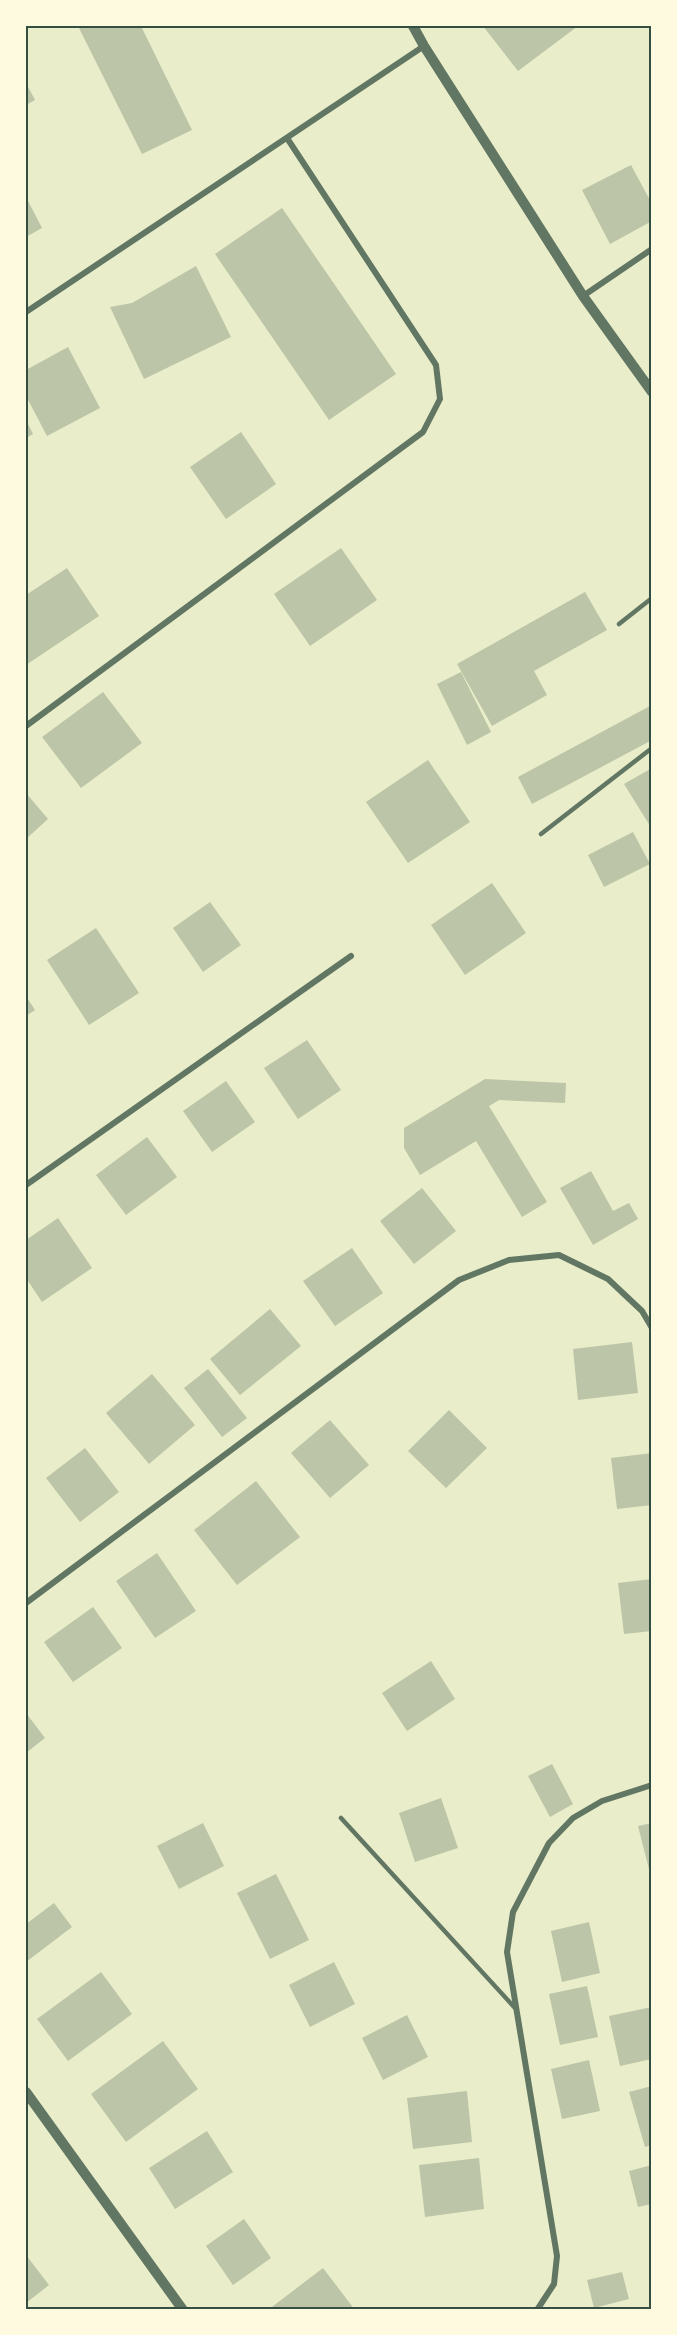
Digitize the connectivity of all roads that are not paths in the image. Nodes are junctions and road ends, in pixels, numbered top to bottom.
1 (413, 26) edge
2 (424, 46) junction
3 (287, 138) junction
4 (651, 249) edge
5 (583, 296) junction
6 (26, 312) edge
7 (651, 392) edge
8 (651, 598) edge
9 (619, 624) dead end
10 (26, 726) edge
11 (651, 747) edge
12 (542, 834) dead end
13 (351, 956) dead end
14 (26, 1185) edge
15 (651, 1328) edge
16 (26, 1603) edge
17 (651, 1785) edge
18 (341, 1818) dead end
19 (517, 2010) junction
20 (26, 2092) edge
21 (183, 2310) edge
22 (537, 2310) edge

1 - 2 street
2 - 3 street
2 - 5 street
3 - 6 street
3 - 10 street
4 - 5 street
5 - 7 street
8 - 9 lane
11 - 12 lane
13 - 14 street
15 - 16 street
17 - 19 street
18 - 19 lane
19 - 22 street
20 - 21 street

